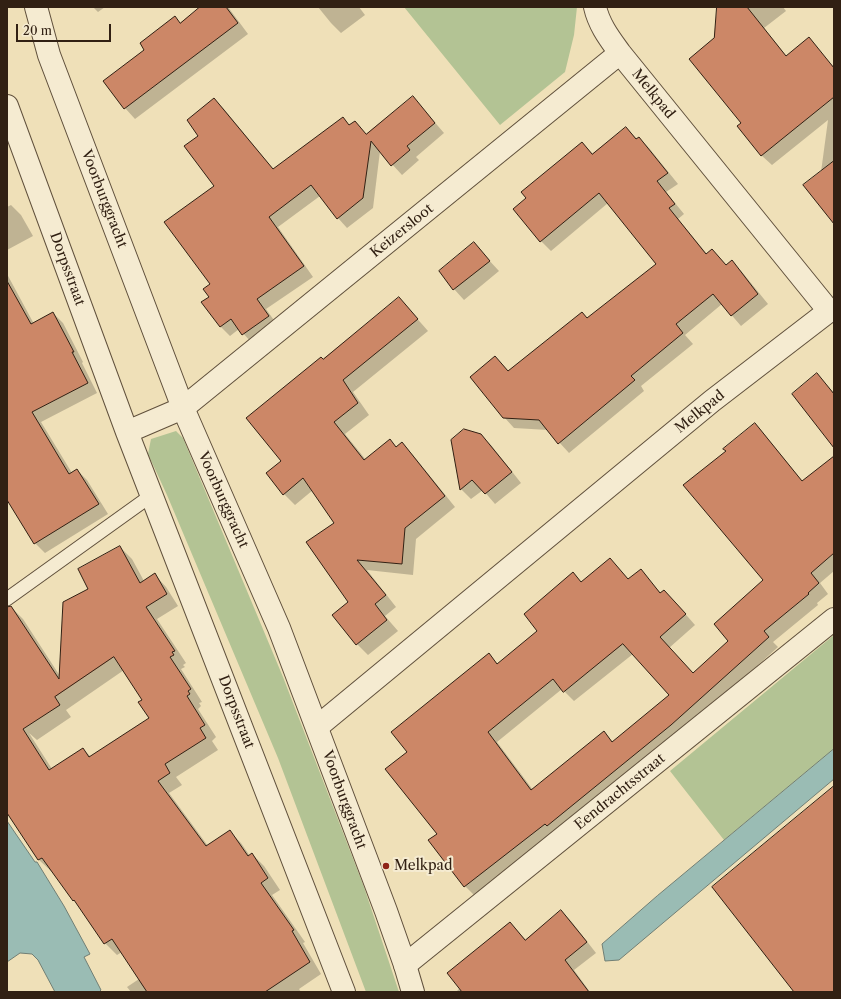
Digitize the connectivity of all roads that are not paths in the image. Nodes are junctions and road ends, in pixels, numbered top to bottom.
1 (36, 7) edge
2 (596, 7) edge
3 (620, 53) junction
4 (7, 106) edge
5 (832, 313) edge
6 (183, 408) junction
7 (127, 432) junction
8 (152, 496) junction
9 (7, 599) edge
10 (834, 619) edge
11 (317, 727) junction
12 (405, 965) junction
13 (344, 992) edge
14 (414, 992) edge

1 - 6 street, Voorburggracht
2 - 3 street, Melkpad
3 - 5 street, Melkpad
3 - 6 street, Keizersloot
4 - 7 street, Dorpsstraat
5 - 11 street, Melkpad
6 - 7 street
6 - 11 street, Voorburggracht
7 - 8 street, Dorpsstraat
8 - 9 lane
8 - 13 street, Dorpsstraat
10 - 12 street, Eendrachtsstraat
11 - 12 street, Voorburggracht
12 - 14 street, Voorburggracht

